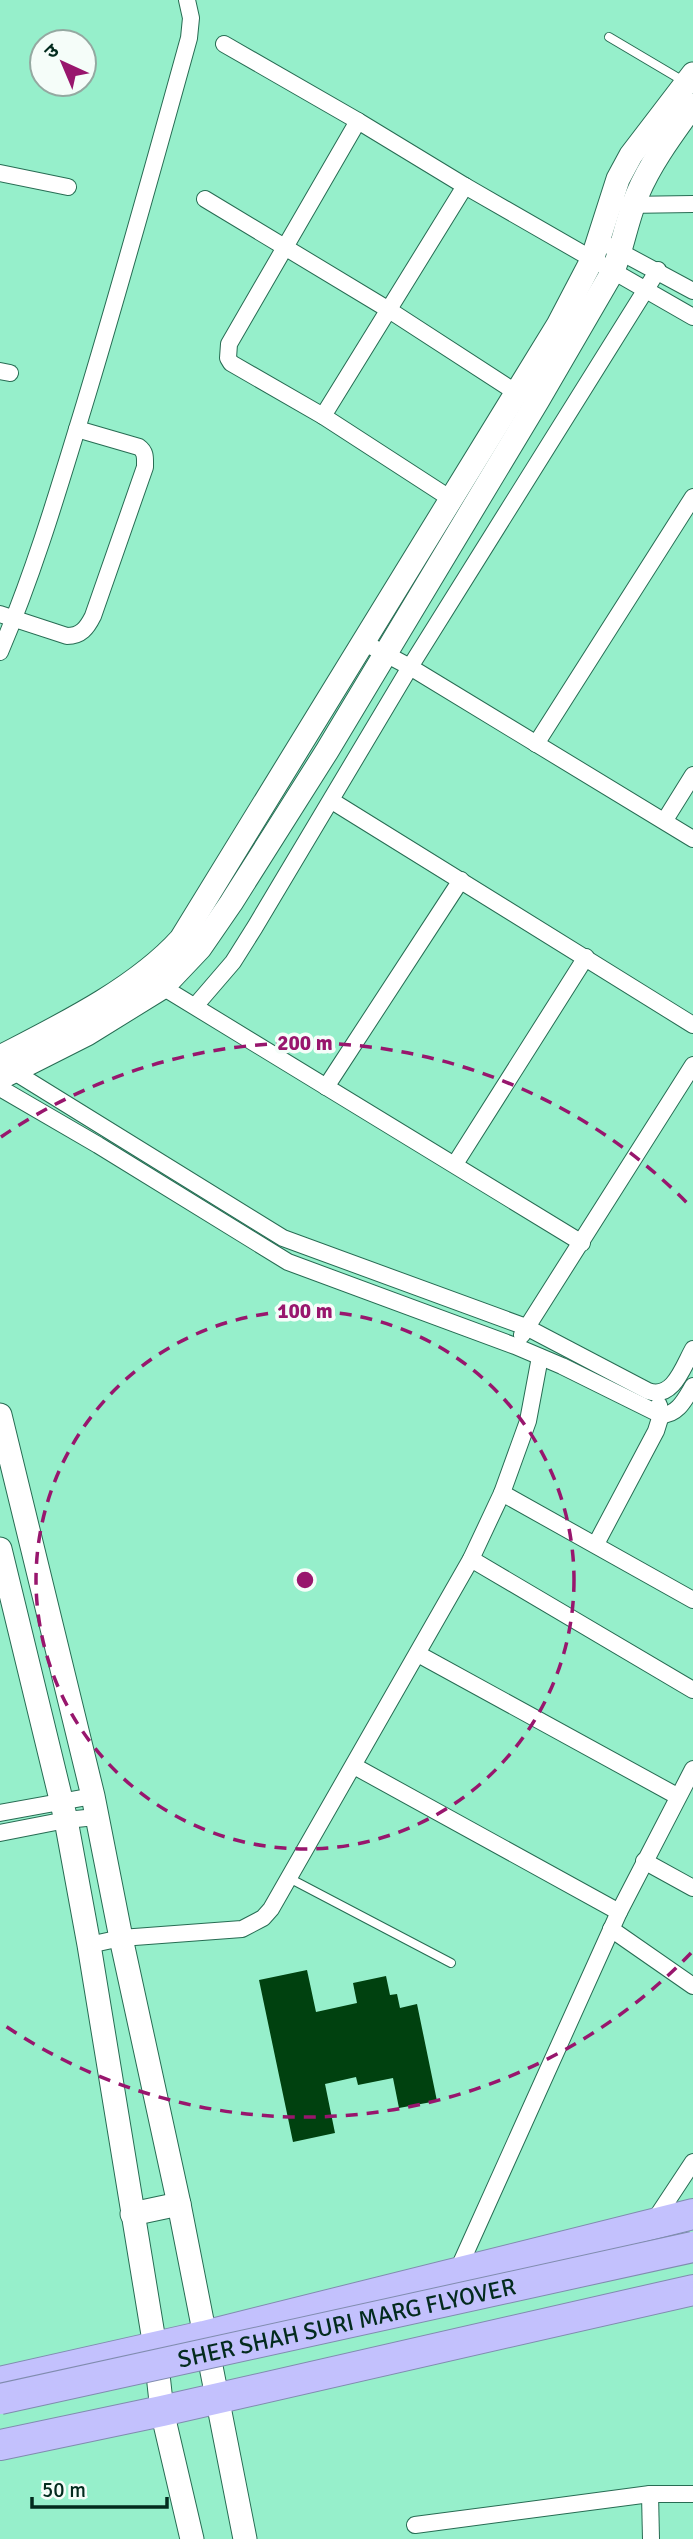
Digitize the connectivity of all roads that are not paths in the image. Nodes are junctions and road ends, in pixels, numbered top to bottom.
1 (187, 0) edge
2 (609, 37) dead end
3 (224, 44) dead end
4 (690, 81) edge
5 (693, 106) edge
6 (358, 121) junction
7 (0, 173) edge
8 (465, 186) junction
9 (68, 187) dead end
10 (205, 199) dead end
11 (634, 204) junction
12 (693, 204) edge
13 (610, 205) junction
14 (284, 248) junction
15 (596, 250) junction
16 (617, 261) junction
17 (658, 271) junction
18 (648, 289) junction
19 (693, 291) edge
20 (389, 310) junction
21 (693, 317) edge
22 (517, 393) junction
23 (323, 416) junction
24 (77, 429) junction
25 (693, 497) edge
26 (451, 499) junction
27 (7, 617) edge
28 (362, 642) junction
29 (0, 652) edge
30 (385, 653) junction
31 (410, 667) junction
32 (536, 744) junction
33 (693, 775) edge
34 (331, 801) junction
35 (665, 820) junction
36 (693, 839) edge
37 (461, 880) junction
38 (586, 957) junction
39 (142, 974) junction
40 (163, 987) junction
41 (196, 1005) junction
42 (693, 1025) edge
43 (693, 1065) edge
44 (3, 1072) edge
45 (326, 1087) junction
46 (455, 1164) junction
47 (582, 1243) junction
48 (526, 1327) junction
49 (516, 1346) junction
50 (693, 1349) edge
51 (540, 1357) junction
52 (693, 1386) edge
53 (656, 1394) junction
54 (0, 1415) edge
55 (662, 1415) junction
56 (502, 1493) junction
57 (596, 1544) junction
58 (0, 1549) edge
59 (471, 1559) junction
60 (693, 1600) edge
61 (418, 1654) junction
62 (693, 1689) edge
63 (354, 1766) junction
64 (693, 1769) edge
65 (677, 1796) junction
66 (95, 1807) junction
67 (63, 1811) junction
68 (0, 1813) edge
69 (0, 1833) edge
70 (644, 1861) junction
71 (289, 1878) junction
72 (693, 1888) edge
73 (619, 1912) junction
74 (611, 1929) junction
75 (121, 1938) junction
76 (89, 1945) junction
77 (451, 1963) dead end
78 (693, 1986) edge
79 (693, 2162) edge
80 (180, 2204) junction
81 (132, 2214) junction
82 (693, 2214) edge
83 (651, 2225) junction
84 (693, 2248) edge
85 (693, 2268) edge
86 (456, 2274) junction
87 (693, 2290) edge
88 (204, 2336) junction
89 (155, 2347) junction
90 (0, 2382) edge
91 (217, 2398) junction
92 (0, 2399) edge
93 (162, 2411) junction
94 (0, 2419) edge
95 (0, 2445) edge
96 (650, 2494) junction
97 (693, 2494) edge
98 (415, 2525) dead end
99 (192, 2539) edge
100 (244, 2539) edge
101 (651, 2539) edge

1 - 24 street
2 - 4 lane
3 - 6 street
4 - 13 street
5 - 11 street
6 - 8 street
6 - 14 street
7 - 9 street
8 - 15 street
8 - 20 street
10 - 14 street
11 - 12 street
11 - 13 street
11 - 16 street
13 - 15 street
14 - 20 street
14 - 23 street
15 - 16 street
15 - 22 street
16 - 17 street
16 - 18 street
16 - 30 street
17 - 18 street
17 - 19 street
18 - 21 street
18 - 31 street
20 - 22 street
20 - 23 street
22 - 26 street
23 - 26 street
24 - 27 street
24 - 27 street
25 - 32 street
26 - 28 street
27 - 29 street
28 - 30 street
28 - 39 street
30 - 31 street
30 - 40 street
31 - 32 street
31 - 34 street
32 - 35 street
33 - 35 street
34 - 37 street
34 - 41 street
35 - 36 street
37 - 38 street
37 - 45 street
38 - 42 street
38 - 46 street
39 - 40 street
39 - 44 street
40 - 41 street
40 - 44 street
41 - 45 street
43 - 47 street
44 - 48 street
44 - 49 street
45 - 46 street
46 - 47 street
47 - 48 street
48 - 49 street
48 - 53 street
49 - 51 street
50 - 53 street
51 - 55 street
51 - 56 street
52 - 55 street
53 - 55 street
54 - 66 street
55 - 57 street
56 - 57 street
56 - 59 street
57 - 60 street
58 - 67 street
59 - 61 street
59 - 62 street
61 - 63 street
61 - 65 street
63 - 71 street
63 - 73 street
64 - 65 street
65 - 70 street
66 - 67 street
66 - 75 street
67 - 68 street
67 - 69 street
67 - 76 street
70 - 72 street
70 - 73 street
71 - 75 street
71 - 77 lane
73 - 74 street
74 - 78 street
74 - 86 street
75 - 76 street
75 - 80 street
76 - 81 street
79 - 83 street
80 - 81 street
80 - 88 street
81 - 89 street
82 - 83 highway
83 - 86 highway
84 - 92 highway, SHER SHAH SURI MARG FLYOVER, bridge
85 - 94 highway, SHER SHAH SURI MARG FLYOVER
86 - 88 highway
87 - 91 highway
88 - 89 highway
88 - 91 street
89 - 90 highway
89 - 93 street
91 - 93 highway
91 - 100 street
93 - 95 highway
93 - 99 street
96 - 97 street
96 - 98 street
96 - 101 street

